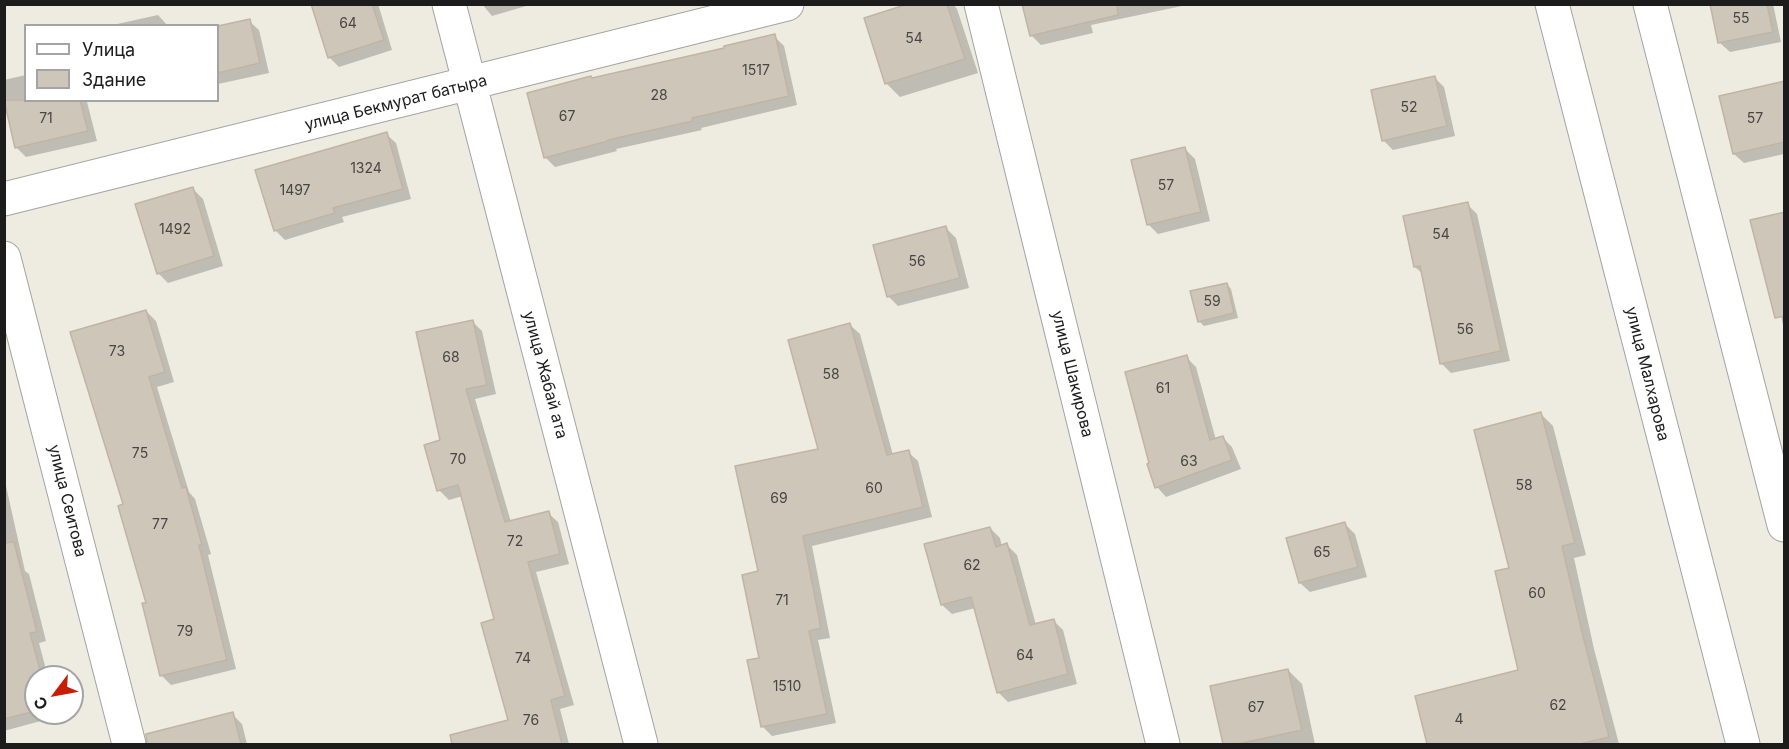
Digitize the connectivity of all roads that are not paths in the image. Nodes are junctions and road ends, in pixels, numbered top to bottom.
1 (449, 4) edge
2 (786, 4) edge
3 (981, 4) edge
4 (1552, 4) edge
5 (1650, 4) edge
6 (469, 84) junction
7 (4, 200) edge
8 (4, 258) edge
9 (1785, 525) edge
10 (129, 744) edge
11 (641, 744) edge
12 (1163, 744) edge
13 (1743, 744) edge

1 - 6 street, улица Жабай ата
2 - 6 street, улица Бекмурат батыра
3 - 12 street, улица Шакирова
4 - 13 street, улица Малхарова
5 - 9 street
6 - 7 street, улица Бекмурат батыра
6 - 11 street, улица Жабай ата
8 - 10 street, улица Сеитова

